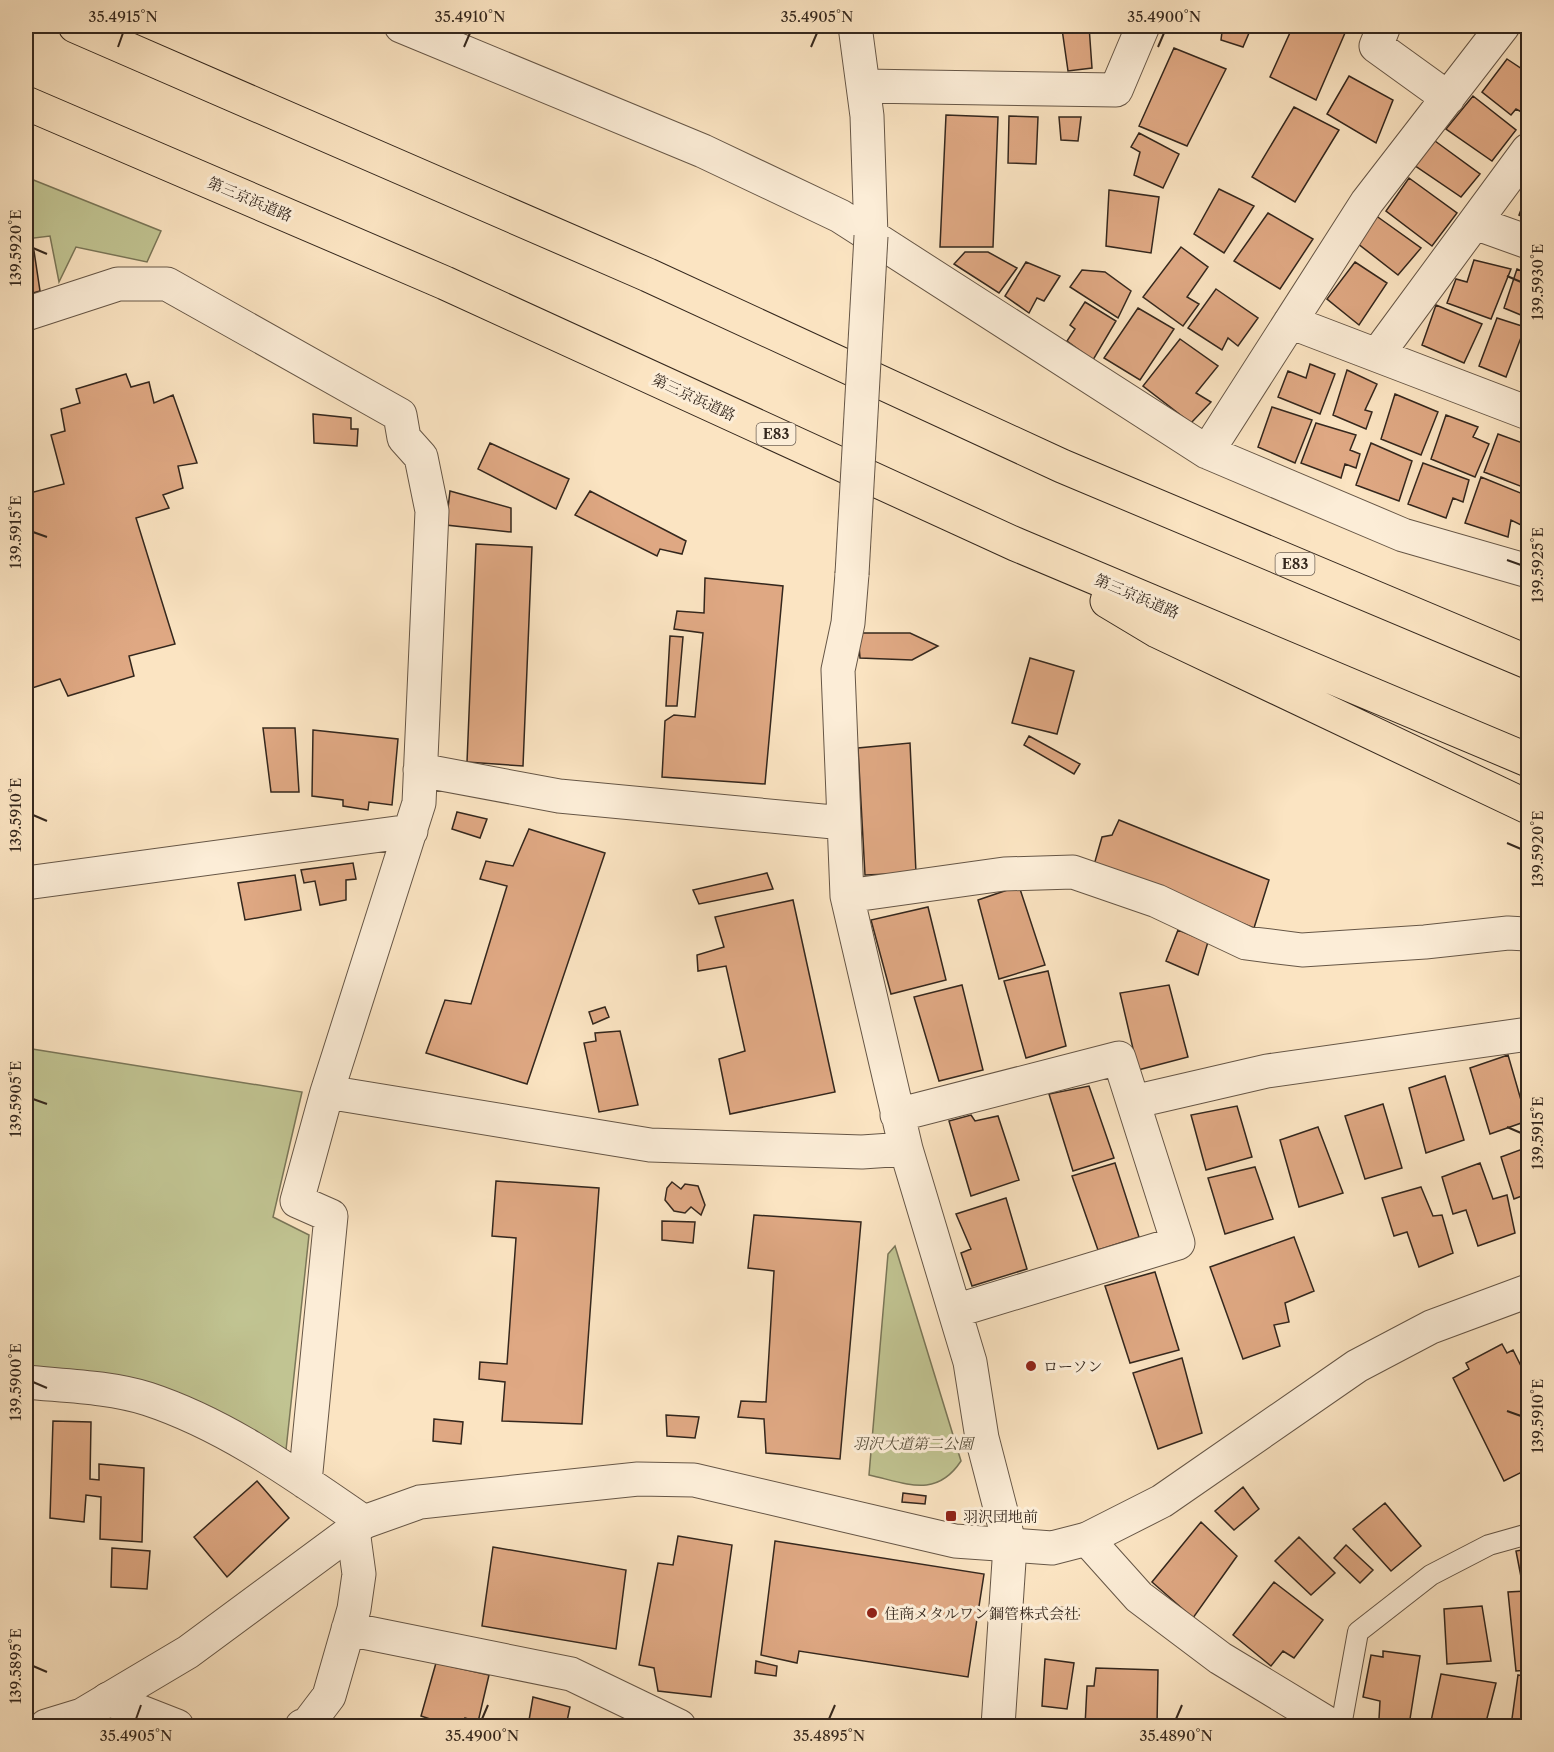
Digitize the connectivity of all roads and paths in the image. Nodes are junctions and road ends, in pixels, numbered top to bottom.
1 (75, 26) edge
2 (401, 26) edge
3 (855, 26) edge
4 (1143, 26) edge
5 (1384, 26) edge
6 (1503, 26) edge
7 (863, 86) junction
8 (1448, 98) junction
9 (26, 103) edge
10 (1528, 150) edge
11 (1476, 223) junction
12 (872, 236) junction
13 (1528, 242) edge
14 (26, 314) edge
15 (1290, 322) junction
16 (1377, 356) junction
17 (1528, 413) edge
18 (1207, 452) junction
19 (1015, 544) junction
20 (1528, 571) edge
21 (1528, 662) edge
22 (1528, 760) edge
23 (420, 770) junction
24 (1528, 807) edge
25 (844, 823) junction
26 (411, 831) junction
27 (26, 883) edge
28 (847, 896) junction
29 (1528, 934) edge
30 (1528, 1034) edge
31 (327, 1092) junction
32 (1133, 1102) junction
33 (897, 1114) junction
34 (906, 1149) junction
35 (1528, 1291) edge
36 (954, 1311) junction
37 (26, 1382) edge
38 (305, 1482) junction
39 (358, 1526) junction
40 (1528, 1534) edge
41 (1087, 1539) junction
42 (1010, 1546) junction
43 (348, 1629) junction
44 (108, 1699) junction
45 (46, 1726) edge
46 (177, 1726) edge
47 (302, 1726) edge
48 (679, 1726) edge
49 (998, 1726) edge
50 (1332, 1726) edge
51 (1341, 1726) edge

1 - 21 highway, E83
2 - 12 street
3 - 7 street
4 - 7 street
5 - 8 street
6 - 8 street
7 - 12 street
8 - 15 street
9 - 19 highway, 第三京浜道路 / E83
10 - 11 street
11 - 13 street
11 - 16 street
12 - 18 street
12 - 25 street, bridge
14 - 23 street
15 - 16 street
15 - 18 street
16 - 17 street
18 - 20 street
19 - 22 highway, 第三京浜道路 / E83
19 - 24 highway
23 - 25 street
23 - 26 street
25 - 28 street
26 - 27 street
26 - 31 street
28 - 29 street
28 - 33 street
30 - 32 street
31 - 34 street
31 - 38 street
32 - 33 street
32 - 36 street
33 - 34 street
34 - 36 street
35 - 41 street
36 - 42 street
37 - 38 street
38 - 39 street
39 - 42 street
39 - 43 street
39 - 44 street
40 - 51 lane
41 - 42 street
41 - 50 street
42 - 49 street
43 - 47 street
43 - 48 street
44 - 45 street
44 - 46 street

